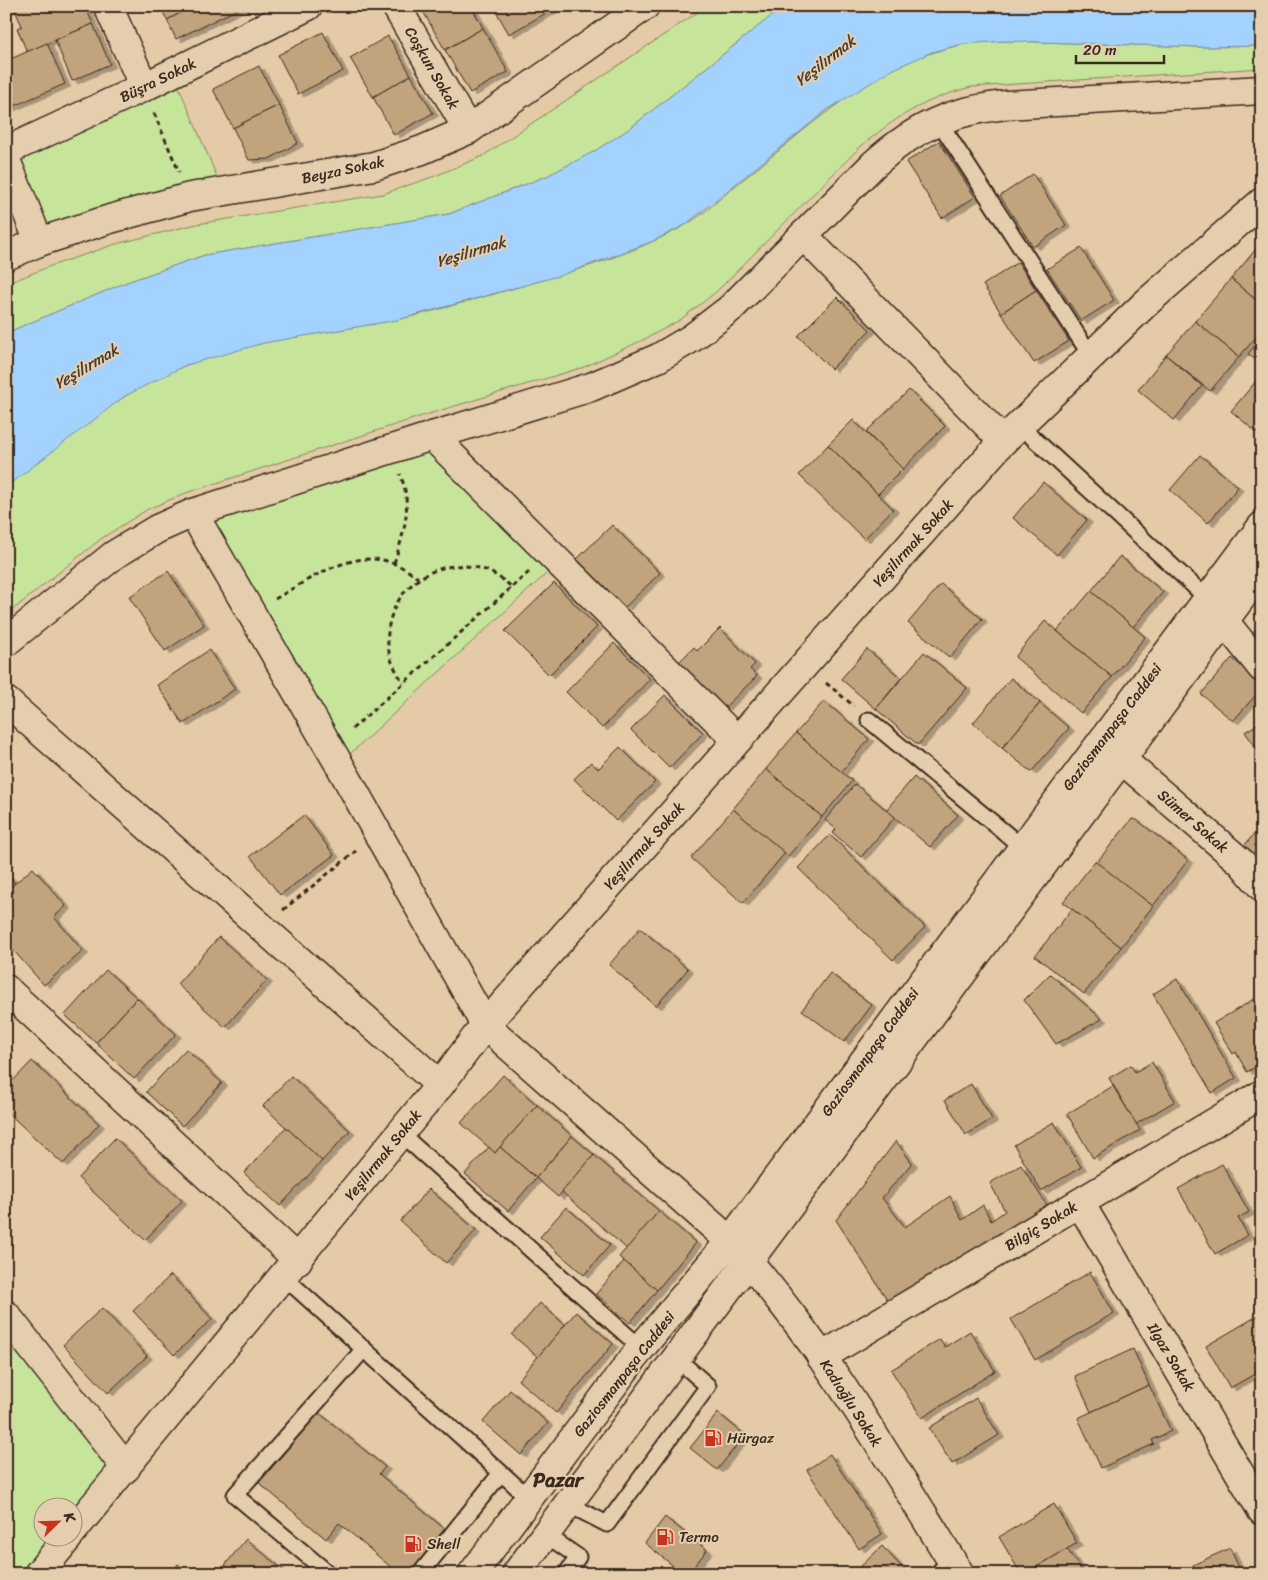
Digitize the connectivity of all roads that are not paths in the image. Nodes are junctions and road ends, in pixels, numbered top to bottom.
1 (108, 6) edge
2 (308, 6) edge
3 (396, 6) edge
4 (645, 6) edge
5 (144, 87) junction
6 (1262, 90) edge
7 (938, 120) junction
8 (468, 130) junction
9 (6, 150) edge
10 (6, 160) edge
11 (1262, 202) edge
12 (803, 235) junction
13 (39, 242) junction
14 (6, 256) edge
15 (1090, 356) junction
16 (1011, 433) junction
17 (432, 436) junction
18 (193, 513) junction
19 (1262, 526) edge
20 (1262, 570) edge
21 (1208, 599) junction
22 (1224, 621) junction
23 (6, 642) edge
24 (1262, 668) edge
25 (6, 701) edge
26 (870, 720) road end
27 (737, 740) junction
28 (1120, 759) junction
29 (1022, 847) junction
30 (1262, 887) edge
31 (6, 988) edge
32 (485, 1025) junction
33 (440, 1085) junction
34 (1262, 1094) edge
35 (401, 1134) junction
36 (1080, 1203) junction
37 (739, 1251) junction
38 (291, 1268) junction
39 (6, 1315) edge
40 (641, 1348) junction
41 (364, 1349) junction
42 (821, 1357) junction
43 (676, 1358) junction
44 (126, 1468) junction
45 (501, 1473) junction
46 (529, 1498) junction
47 (568, 1504) junction
48 (1262, 1511) edge
49 (82, 1520) edge
50 (545, 1534) junction
51 (60, 1548) edge
52 (949, 1569) edge
53 (38, 1574) edge
54 (329, 1574) edge
55 (420, 1574) edge
56 (472, 1574) edge
57 (516, 1574) edge
58 (566, 1574) edge

1 - 5 street
2 - 5 street, Büşra Sokak
3 - 8 street, Coşkun Sokak
4 - 8 street, Beyza Sokak
5 - 9 street, Büşra Sokak
6 - 7 street
7 - 12 street
7 - 15 lane
8 - 13 street, Beyza Sokak
10 - 13 street
11 - 15 street, Yeşilırmak Sokak
12 - 16 street
12 - 17 street
13 - 14 street, Beyza Sokak
15 - 16 street, Yeşilırmak Sokak
16 - 21 lane
16 - 27 street, Yeşilırmak Sokak
17 - 18 street
17 - 27 street
18 - 23 street
18 - 32 street, Kadıoğlu Sokak
19 - 21 street, Gaziosmanpaşa Caddesi
20 - 22 street, Gaziosmanpaşa Caddesi
21 - 29 street, Gaziosmanpaşa Caddesi
22 - 24 street
22 - 28 street, Gaziosmanpaşa Caddesi
25 - 33 street
26 - 29 lane
27 - 32 street, Yeşilırmak Sokak
28 - 30 street, Sümer Sokak
28 - 37 street, Gaziosmanpaşa Caddesi
29 - 37 street, Gaziosmanpaşa Caddesi
31 - 38 street
32 - 33 street, Yeşilırmak Sokak
32 - 37 street, Kadıoğlu Sokak
33 - 35 street, Yeşilırmak Sokak
34 - 36 street, Bilgiç Sokak
35 - 38 street, Yeşilırmak Sokak
35 - 40 lane
36 - 42 street, Bilgiç Sokak
36 - 48 street, Ilgaz Sokak
37 - 40 street, Gaziosmanpaşa Caddesi
37 - 42 street, Kadıoğlu Sokak
37 - 43 street, Gaziosmanpaşa Caddesi
38 - 41 lane
38 - 44 street, Yeşilırmak Sokak
39 - 44 street
40 - 46 street, Gaziosmanpaşa Caddesi
41 - 45 lane
41 - 54 lane
42 - 52 street, Kadıoğlu Sokak
43 - 47 street, Gaziosmanpaşa Caddesi
43 - 47 lane
44 - 49 street, Yeşilırmak Sokak
45 - 46 lane
45 - 55 lane
46 - 56 street, Gaziosmanpaşa Caddesi
47 - 50 street, Gaziosmanpaşa Caddesi
50 - 57 street, Gaziosmanpaşa Caddesi
50 - 58 lane
51 - 53 street

